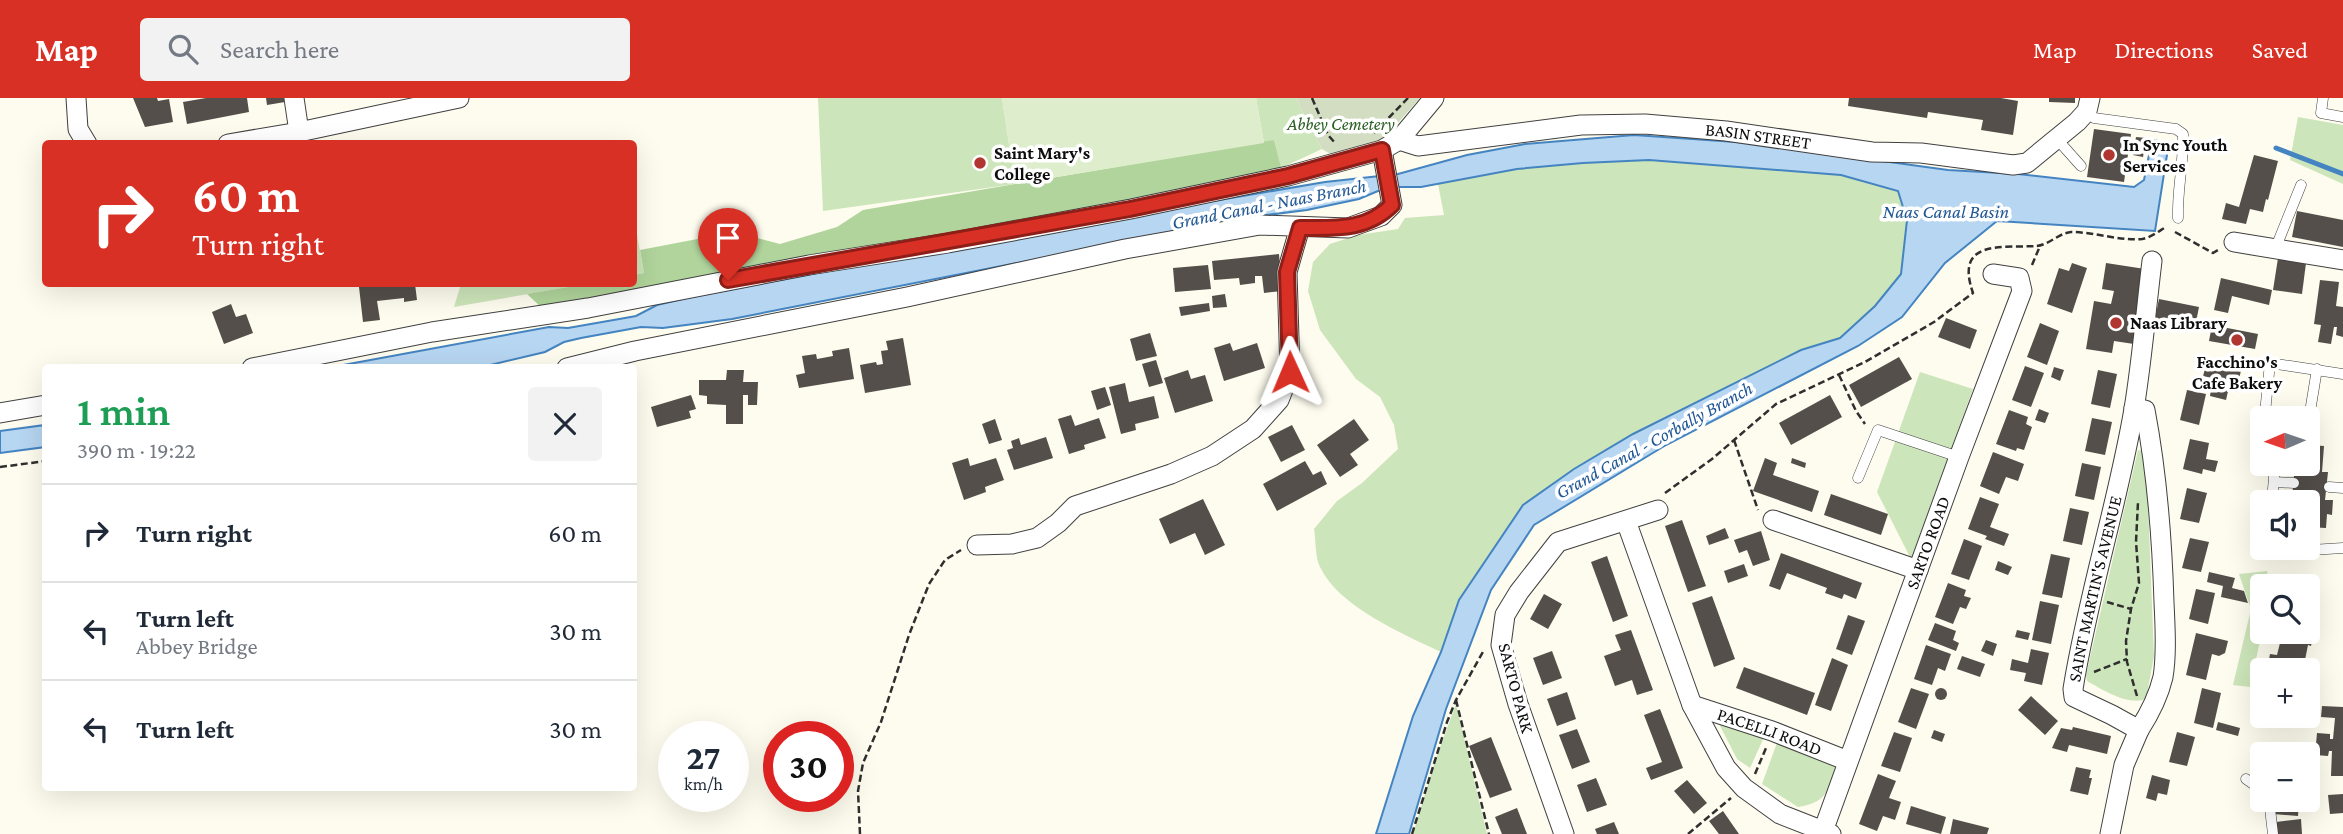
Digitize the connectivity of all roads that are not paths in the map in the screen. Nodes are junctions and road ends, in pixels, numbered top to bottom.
1 (76, 98) edge
2 (294, 98) edge
3 (459, 98) edge
4 (1434, 98) edge
5 (2323, 98) edge
6 (2088, 105) edge
7 (2343, 117) edge
8 (299, 132) junction
9 (2056, 138) junction
10 (85, 140) edge
11 (252, 140) edge
12 (1399, 140) junction
13 (1380, 149) junction
14 (2081, 166) dead end
15 (2301, 185) dead end
16 (2178, 218) dead end
17 (1300, 228) junction
18 (2234, 242) road end
19 (2276, 247) junction
20 (2343, 260) edge
21 (2152, 261) dead end
22 (1993, 274) dead end
23 (272, 364) edge
24 (583, 364) edge
25 (2317, 369) junction
26 (2343, 374) edge
27 (42, 406) edge
28 (2266, 406) edge
29 (2311, 406) edge
30 (2134, 408) junction
31 (0, 413) edge
32 (1959, 457) junction
33 (2274, 476) edge
34 (1858, 478) dead end
35 (2274, 482) junction
36 (2294, 483) dead end
37 (2329, 487) dead end
38 (2343, 488) edge
39 (2273, 490) edge
40 (1661, 502) road end
41 (1773, 520) road end
42 (1626, 521) junction
43 (977, 545) road end
44 (2343, 548) edge
45 (2320, 549) edge
46 (1918, 570) junction
47 (1692, 705) junction
48 (2141, 726) junction
49 (1848, 761) junction
50 (2246, 779) dead end
51 (2250, 782) edge
52 (2270, 812) edge
53 (1825, 833) edge
54 (1564, 834) edge
55 (2110, 834) edge
56 (2273, 834) edge

1 - 10 street
2 - 8 street
3 - 8 street
4 - 12 street
5 - 7 lane
6 - 9 street, BASIN STREET
6 - 16 lane
8 - 11 street
9 - 12 street, BASIN STREET
9 - 14 lane
12 - 13 street
13 - 17 street
13 - 23 street
15 - 19 lane
17 - 24 street
17 - 43 street
18 - 19 street
19 - 20 street
21 - 30 street, SAINT MARTIN'S AVENUE
22 - 32 street, SARTO ROAD
25 - 26 lane
25 - 28 lane
25 - 29 lane
27 - 31 street
30 - 48 street
30 - 48 street, SAINT MARTIN'S AVENUE
32 - 34 lane
32 - 46 street, SARTO ROAD
33 - 35 lane
35 - 36 lane
35 - 39 lane
37 - 38 lane
40 - 42 street, SARTO PARK
41 - 46 street
42 - 47 street
42 - 54 street, SARTO PARK
44 - 45 lane
46 - 49 street, SARTO ROAD
47 - 49 street, PACELLI ROAD
47 - 53 street
48 - 55 street
49 - 53 street, SARTO ROAD
50 - 51 lane
52 - 56 lane

